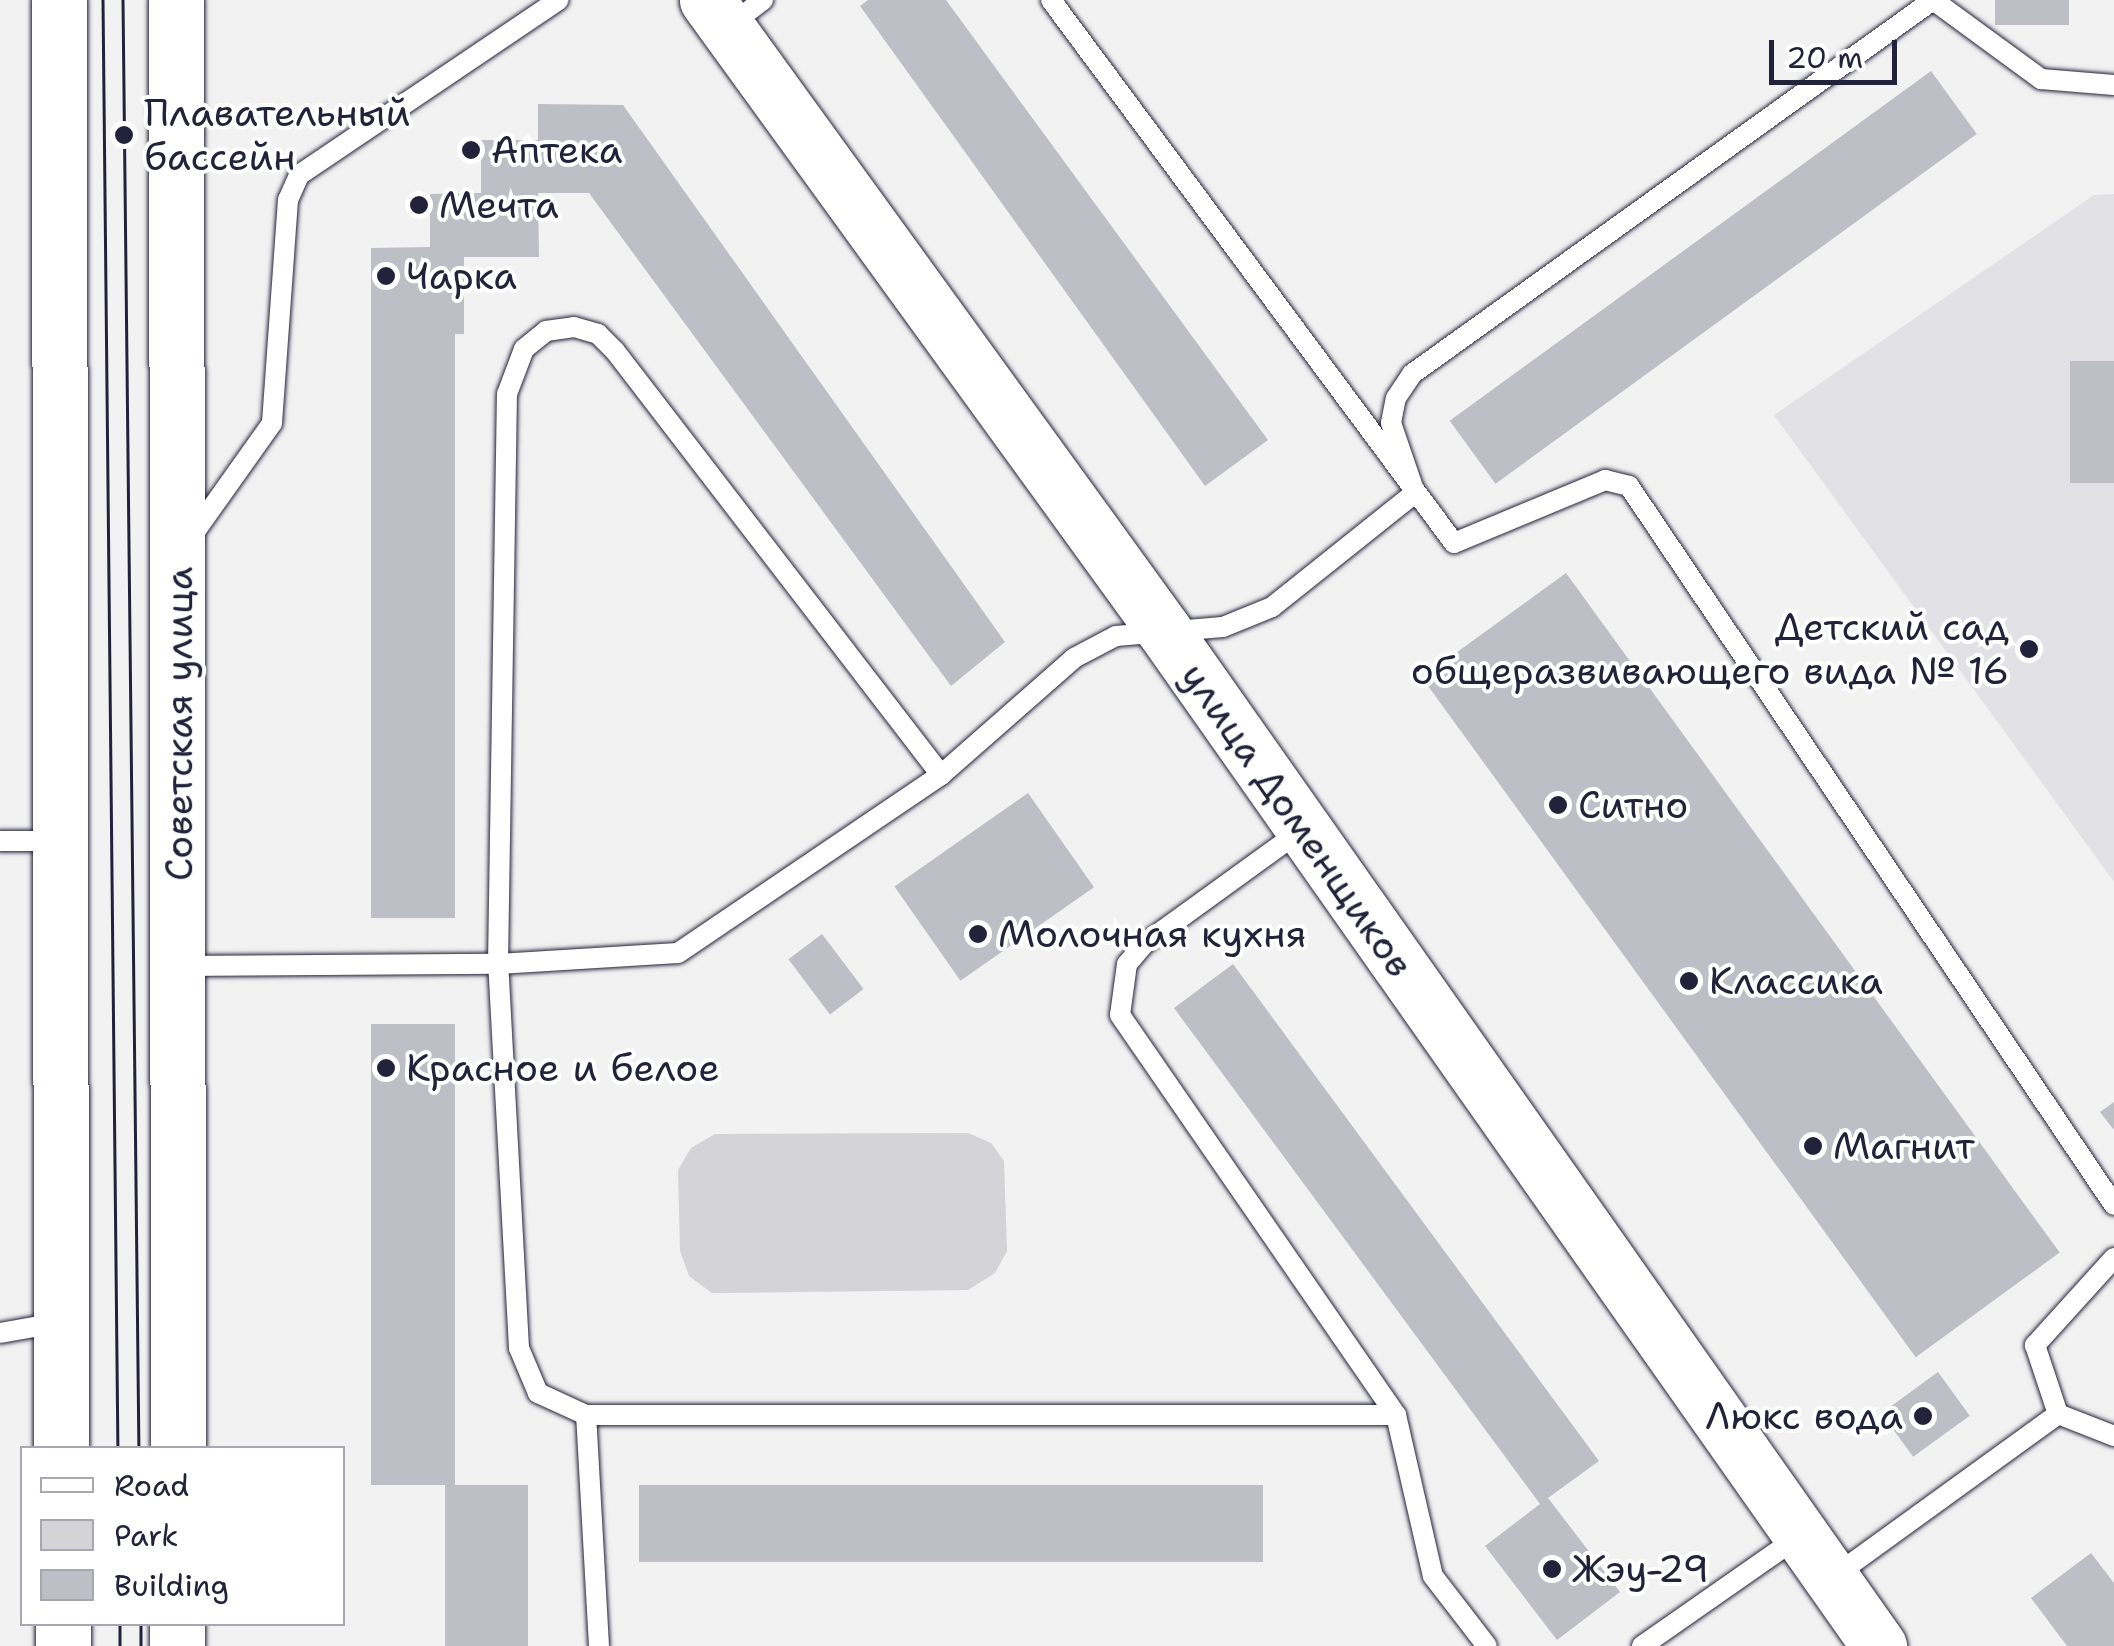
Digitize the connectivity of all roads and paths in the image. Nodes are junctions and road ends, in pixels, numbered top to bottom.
1 (59, 0) edge
2 (176, 0) edge
3 (558, 0) edge
4 (1051, 0) edge
5 (732, 9) edge
6 (2114, 85) edge
7 (1415, 492) junction
8 (179, 554) junction
9 (1163, 629) junction
10 (941, 774) junction
11 (1303, 829) junction
12 (0, 841) edge
13 (57, 841) junction
14 (498, 964) junction
15 (179, 966) junction
16 (2114, 1205) edge
17 (2114, 1258) edge
18 (60, 1323) junction
19 (0, 1333) edge
20 (2058, 1414) junction
21 (586, 1415) junction
22 (1396, 1415) junction
23 (2114, 1436) edge
24 (61, 1446) edge
25 (178, 1446) edge
26 (1815, 1557) junction
27 (599, 1646) edge
28 (1487, 1646) edge
29 (1642, 1646) edge
30 (1879, 1646) edge

1 - 13 main road
2 - 8 main road, Советская улица
3 - 8 lane
4 - 7 lane
5 - 9 main road, улица Доменщиков
6 - 7 lane
7 - 9 lane
7 - 16 lane
8 - 15 main road, Советская улица
9 - 10 lane
9 - 11 main road, улица Доменщиков
10 - 14 lane
10 - 14 lane
11 - 22 lane
11 - 26 main road, улица Доменщиков
12 - 13 lane
13 - 18 main road
14 - 15 lane
14 - 21 lane
15 - 25 main road, Советская улица
17 - 20 lane
18 - 19 lane
18 - 24 main road
20 - 23 lane
20 - 26 lane
21 - 22 lane
21 - 27 lane
22 - 28 lane
26 - 29 lane
26 - 30 main road, улица Доменщиков

